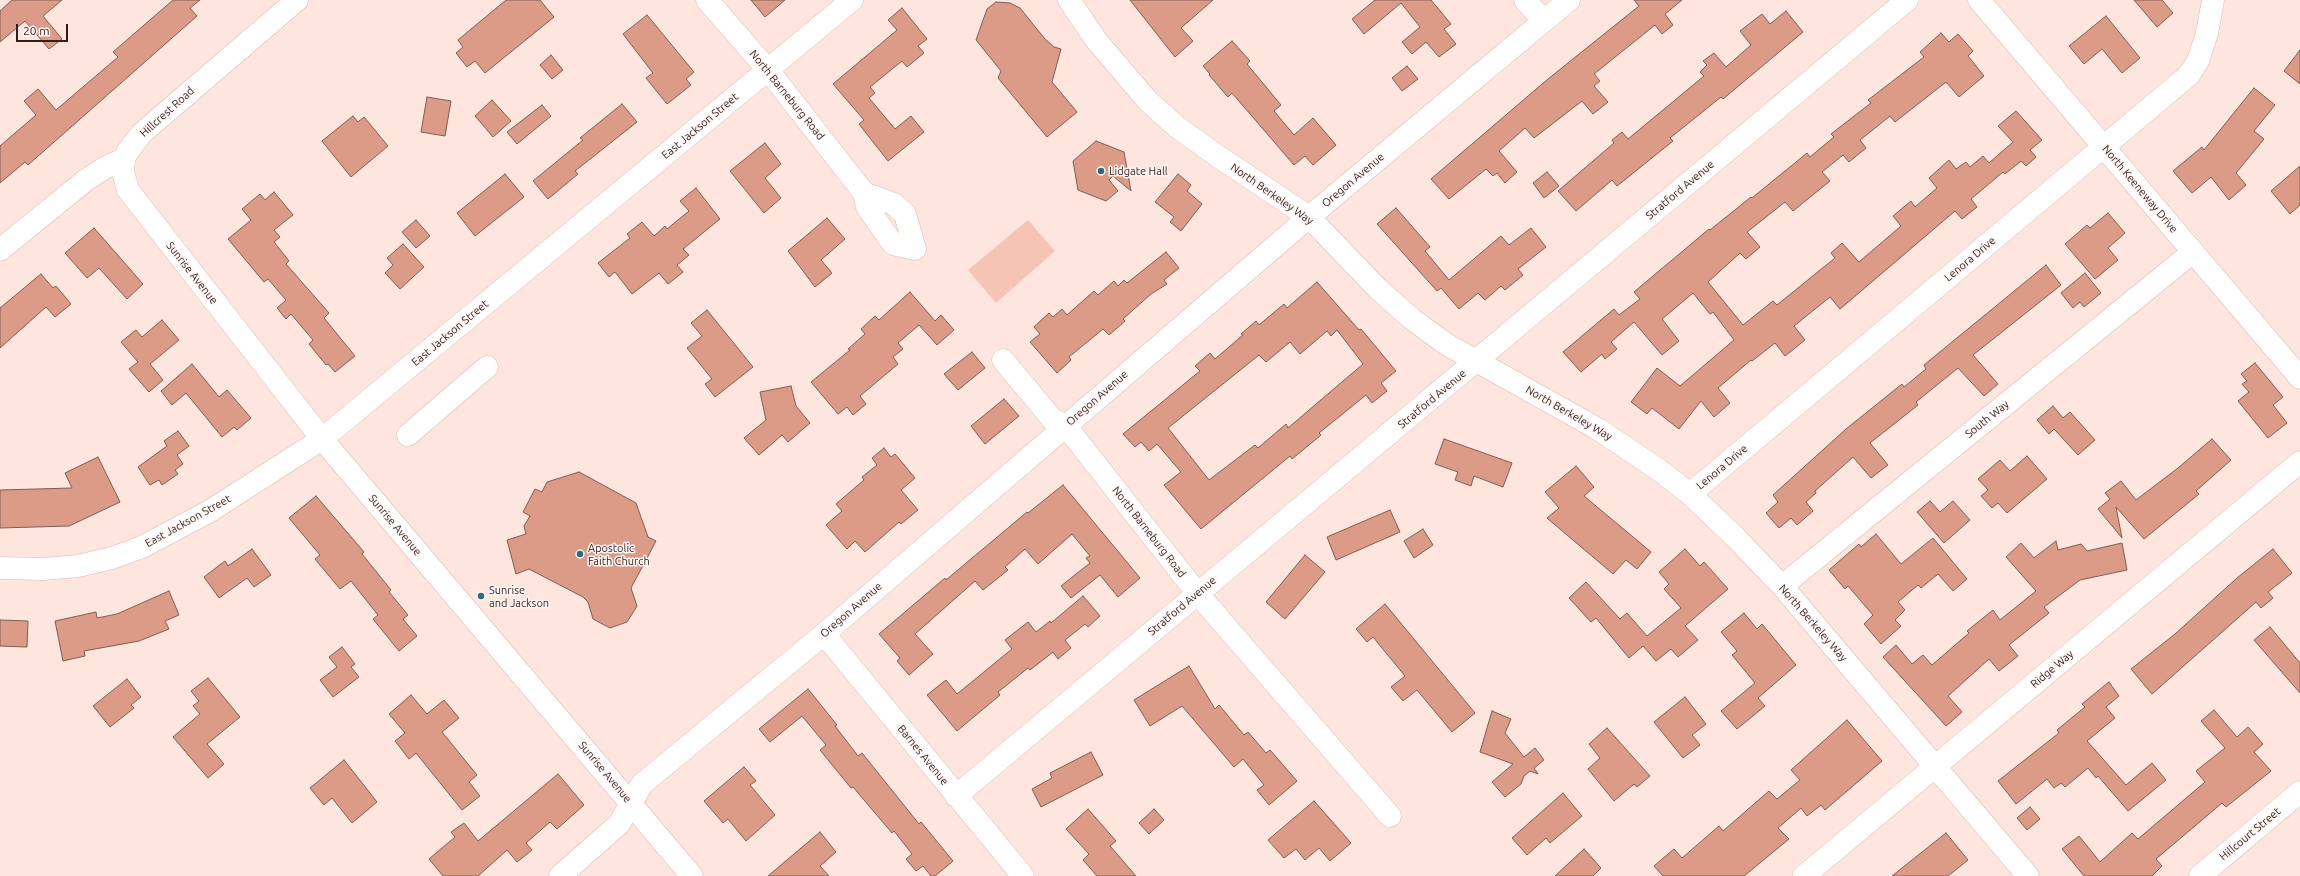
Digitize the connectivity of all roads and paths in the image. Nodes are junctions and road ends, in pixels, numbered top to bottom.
1 (297, 0) edge
2 (707, 0) edge
3 (852, 0) edge
4 (1069, 0) edge
5 (1525, 0) edge
6 (1569, 0) edge
7 (1906, 0) edge
8 (1979, 0) edge
9 (2213, 0) edge
10 (1544, 21) junction
11 (768, 70) junction
12 (2104, 146) junction
13 (124, 160) junction
14 (864, 193) dead end
15 (1309, 217) junction
16 (0, 250) edge
17 (2193, 252) junction
18 (1003, 360) dead end
19 (1476, 362) junction
20 (487, 367) dead end
21 (2300, 378) edge
22 (1065, 425) junction
23 (408, 435) dead end
24 (322, 439) junction
25 (2300, 462) edge
26 (1690, 494) junction
27 (0, 568) edge
28 (1782, 586) junction
29 (1197, 593) junction
30 (824, 634) junction
31 (1935, 767) junction
32 (2300, 792) edge
33 (956, 796) junction
34 (631, 802) junction
35 (1390, 816) dead end
36 (560, 876) edge
37 (692, 876) edge
38 (1023, 876) edge
39 (1804, 876) edge
40 (2028, 876) edge
41 (2200, 876) edge

1 - 13 street, Hillcrest Road
2 - 11 street, North Barneburg Road
3 - 11 street, East Jackson Street
4 - 15 street, North Berkeley Way
5 - 10 street
6 - 10 street, Oregon Avenue
7 - 19 street, Stratford Avenue
8 - 12 street, North Keeneway Drive
9 - 12 street, Lenora Drive
10 - 15 street, Oregon Avenue
11 - 14 street, North Barneburg Road
11 - 24 street, East Jackson Street
12 - 17 street, North Keeneway Drive
12 - 26 street, Lenora Drive
13 - 16 street
13 - 24 street, Sunrise Avenue
15 - 19 street, North Berkeley Way
15 - 22 street, Oregon Avenue
17 - 21 street, North Keeneway Drive
17 - 28 street, South Way
18 - 22 street, North Barneburg Road
19 - 26 street, North Berkeley Way
19 - 29 street, Stratford Avenue
20 - 23 street
22 - 29 street, North Barneburg Road
22 - 30 street, Oregon Avenue
24 - 27 street, East Jackson Street
24 - 34 street, Sunrise Avenue
25 - 31 street, Ridge Way
26 - 28 street, North Berkeley Way
28 - 31 street, North Berkeley Way
29 - 33 street, Stratford Avenue
29 - 35 street, North Barneburg Road
30 - 33 street, Barnes Avenue
30 - 34 street, Oregon Avenue
31 - 39 street, Ridge Way
31 - 40 street, North Berkeley Way
32 - 41 street, Hillcourt Street
33 - 38 street, Barnes Avenue
34 - 36 street, Oregon Avenue
34 - 37 street, Sunrise Avenue

